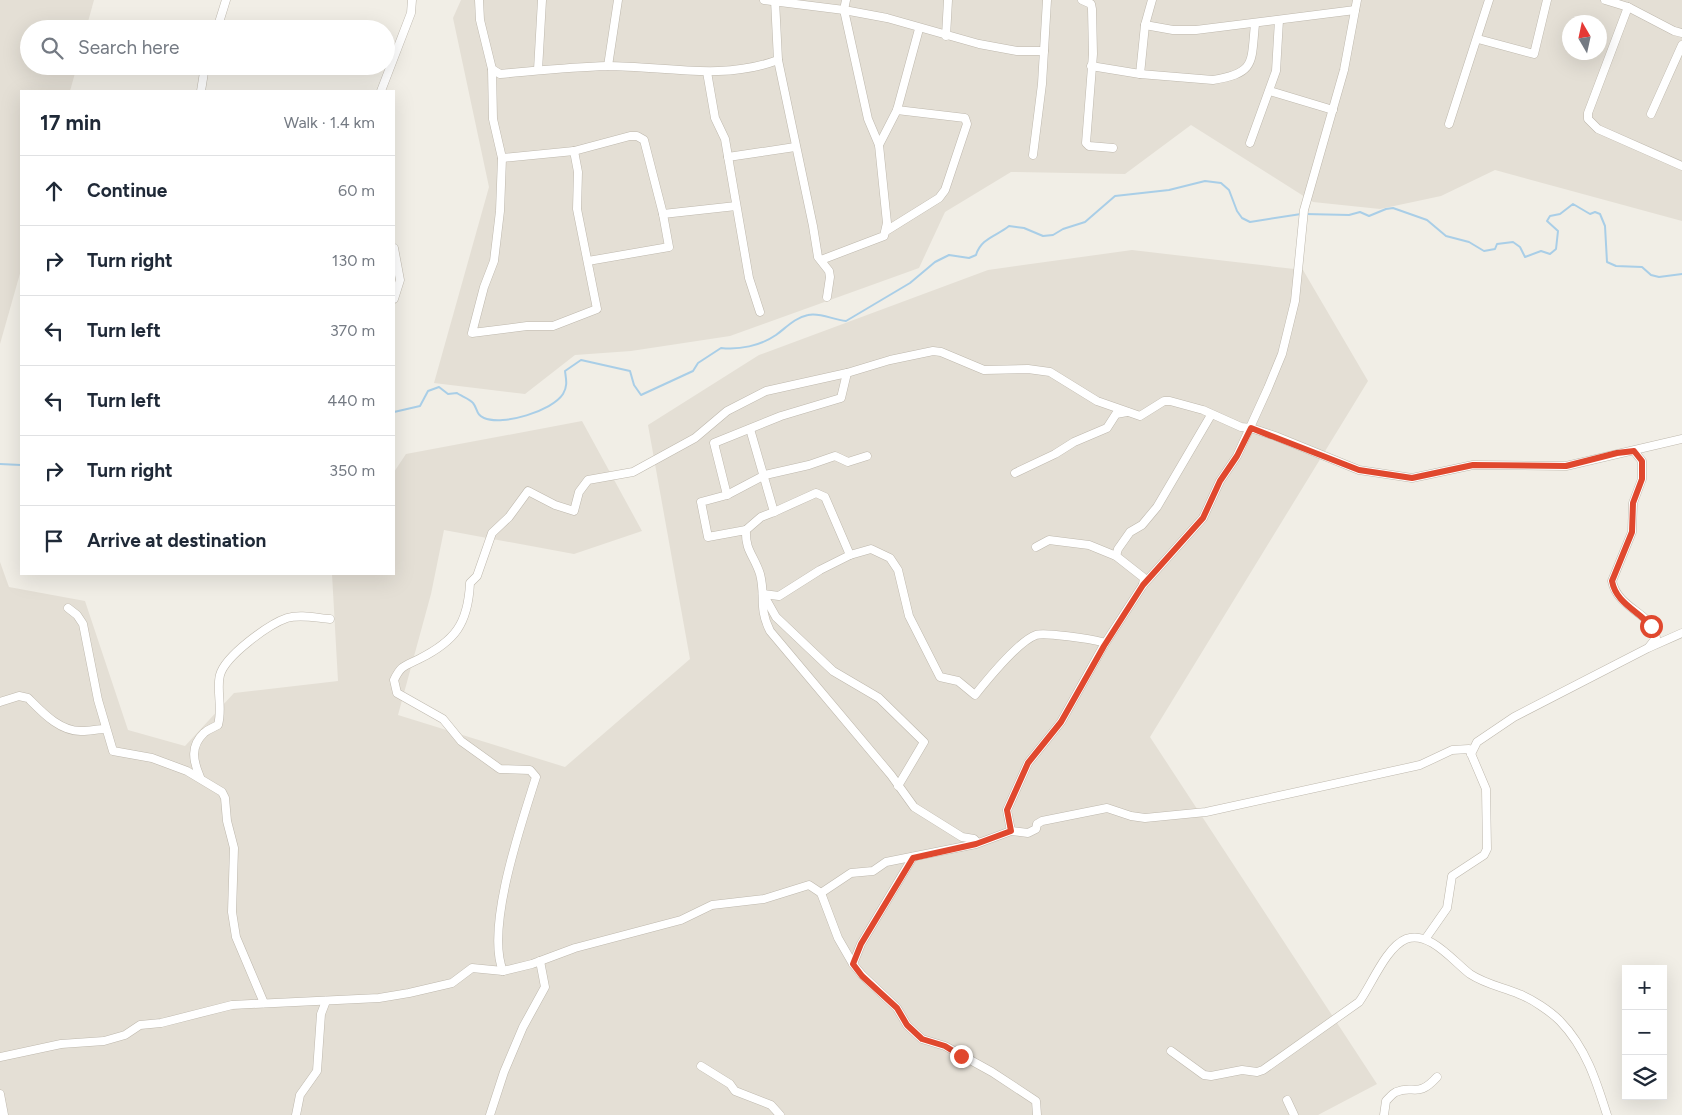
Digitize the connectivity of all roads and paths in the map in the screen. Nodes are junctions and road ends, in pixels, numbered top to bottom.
1 (226, 0) edge
2 (412, 0) edge
3 (479, 0) edge
4 (542, 0) edge
5 (618, 0) edge
6 (764, 0) edge
7 (846, 0) edge
8 (948, 0) edge
9 (1047, 0) edge
10 (1084, 0) edge
11 (1152, 0) edge
12 (1357, 0) edge
13 (1489, 0) edge
14 (1547, 0) edge
15 (1605, 0) edge
16 (775, 1) edge
17 (1628, 7) junction
18 (844, 10) junction
19 (1355, 10) junction
20 (220, 20) edge
21 (1279, 20) junction
22 (1254, 24) junction
23 (1145, 25) junction
24 (919, 29) junction
25 (1682, 33) edge
26 (946, 36) junction
27 (1478, 39) junction
28 (1682, 45) edge
29 (1044, 51) junction
30 (395, 56) edge
31 (778, 60) junction
32 (608, 66) junction
33 (1092, 66) junction
34 (492, 69) junction
35 (538, 70) junction
36 (707, 72) junction
37 (1140, 74) junction
38 (204, 75) edge
39 (388, 75) edge
40 (201, 90) edge
41 (382, 90) edge
42 (1270, 91) junction
43 (897, 110) junction
44 (1332, 110) junction
45 (1651, 114) dead end
46 (1449, 124) dead end
47 (1250, 143) dead end
48 (879, 145) junction
49 (795, 148) junction
50 (1114, 148) dead end
51 (574, 151) junction
52 (1034, 155) dead end
53 (728, 157) junction
54 (502, 158) junction
55 (1682, 166) edge
56 (736, 206) junction
57 (663, 214) junction
58 (886, 231) junction
59 (395, 253) edge
60 (821, 260) junction
61 (588, 261) junction
62 (395, 296) edge
63 (828, 297) dead end
64 (760, 312) dead end
65 (847, 373) junction
66 (1131, 412) junction
67 (1211, 416) junction
68 (1251, 428) junction
69 (750, 430) junction
70 (1682, 439) edge
71 (1634, 451) junction
72 (867, 456) dead end
73 (1016, 473) dead end
74 (765, 475) junction
75 (727, 495) junction
76 (774, 512) junction
77 (746, 530) junction
78 (1036, 547) dead end
79 (850, 555) junction
80 (1116, 556) junction
81 (1143, 585) junction
82 (763, 594) junction
83 (68, 608) dead end
84 (330, 620) dead end
85 (1682, 633) edge
86 (1104, 646) junction
87 (1648, 648) junction
88 (0, 702) edge
89 (106, 729) junction
90 (1471, 754) junction
91 (200, 777) junction
92 (898, 786) junction
93 (1011, 831) junction
94 (977, 842) junction
95 (913, 858) junction
96 (821, 893) junction
97 (1426, 938) junction
98 (540, 961) junction
99 (853, 964) junction
100 (503, 971) junction
101 (326, 1001) junction
102 (264, 1003) junction
103 (1170, 1051) dead end
104 (0, 1057) edge
105 (701, 1066) dead end
106 (1437, 1077) dead end
107 (0, 1094) edge
108 (1287, 1100) dead end
109 (4, 1115) edge
110 (296, 1115) edge
111 (490, 1115) edge
112 (780, 1115) edge
113 (1037, 1115) edge
114 (1294, 1115) edge
115 (1384, 1115) edge
116 (1606, 1115) edge

1 - 20 street
2 - 30 street
3 - 34 street
4 - 35 street
5 - 32 street
6 - 16 street
7 - 18 street
8 - 26 street
9 - 29 street
10 - 33 street
11 - 23 street
12 - 19 street
13 - 27 street
14 - 27 street
15 - 17 street
16 - 18 street
16 - 31 street
17 - 25 street
17 - 55 street
18 - 24 street
18 - 48 street
19 - 21 street
19 - 44 street
21 - 22 street
21 - 42 street
22 - 23 street
22 - 37 street
23 - 37 street
24 - 26 street
24 - 43 street
26 - 29 street
27 - 46 street
28 - 45 street
29 - 52 street
31 - 36 street
31 - 49 street
32 - 35 street
32 - 36 street
33 - 37 street
33 - 50 street
34 - 35 street
34 - 54 street
36 - 53 street
38 - 40 street
39 - 41 street
42 - 44 street
42 - 47 street
43 - 48 street
43 - 58 street
44 - 68 street
48 - 58 street
49 - 53 street
49 - 60 street
51 - 54 street
51 - 57 street
51 - 61 street
53 - 56 street
54 - 61 street
56 - 57 street
56 - 64 street
57 - 61 street
58 - 60 street
59 - 62 street
60 - 63 street
65 - 66 street
65 - 69 street
65 - 100 street
66 - 67 street
66 - 73 street
67 - 68 street
67 - 80 street
68 - 71 street
68 - 81 street
69 - 74 street
69 - 75 street
70 - 71 street
71 - 87 street
72 - 74 street
74 - 75 street
74 - 76 street
75 - 77 street
76 - 77 street
76 - 79 street
77 - 82 street
78 - 80 street
79 - 82 street
79 - 86 street
80 - 81 street
81 - 86 street
82 - 92 street
82 - 92 street
83 - 89 street
84 - 91 street
85 - 87 street
86 - 93 street
87 - 90 street
88 - 89 street
89 - 91 street
90 - 93 street
90 - 97 street
91 - 102 street
92 - 94 street
93 - 94 street
94 - 95 street
95 - 96 street
95 - 99 street
96 - 98 street
96 - 99 street
97 - 103 street
97 - 116 street
98 - 100 street
98 - 111 street
99 - 113 street
100 - 101 street
101 - 102 street
101 - 110 street
102 - 104 street
105 - 112 street
106 - 115 street
107 - 109 street
108 - 114 street

